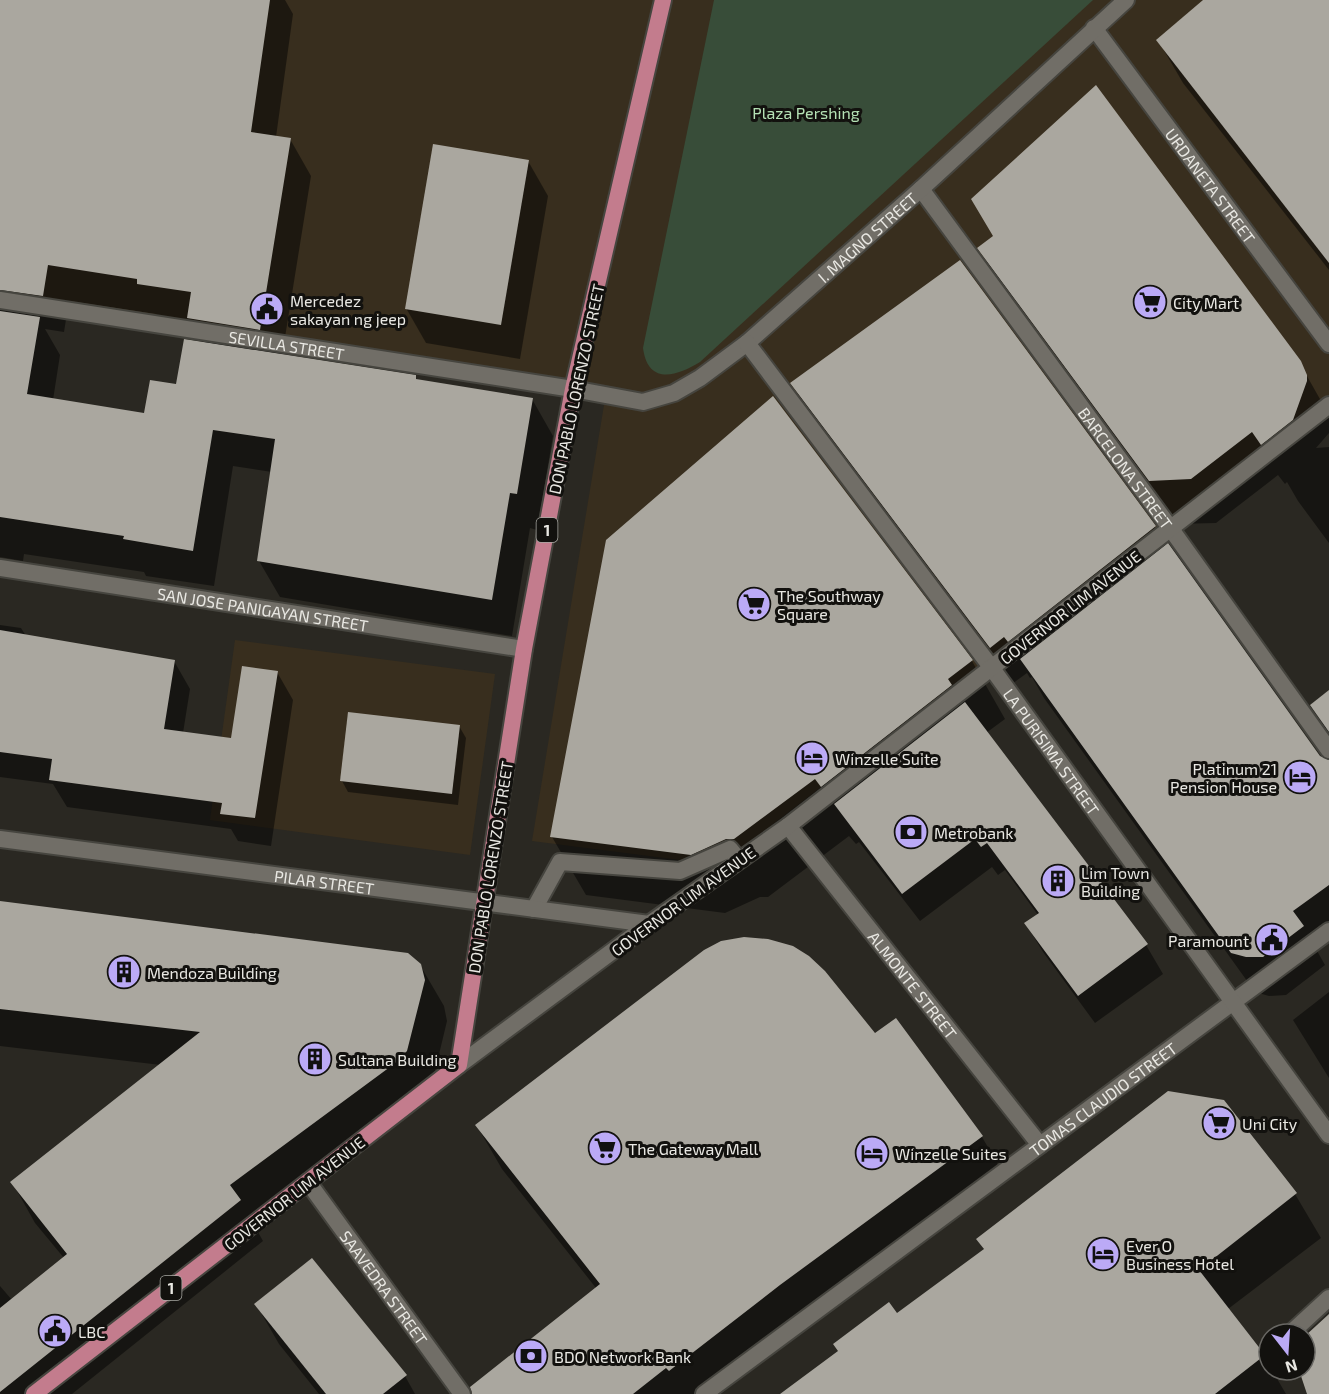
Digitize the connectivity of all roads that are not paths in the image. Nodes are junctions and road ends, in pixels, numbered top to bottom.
1 (663, 0) edge
2 (1126, 0) edge
3 (1094, 28) junction
4 (921, 189) junction
5 (0, 300) edge
6 (747, 343) junction
7 (1329, 344) edge
8 (573, 389) junction
9 (1329, 405) edge
10 (1171, 529) junction
11 (0, 568) edge
12 (524, 649) junction
13 (991, 667) junction
14 (1329, 750) edge
15 (788, 825) junction
16 (0, 839) edge
17 (740, 860) junction
18 (485, 902) junction
19 (534, 909) junction
20 (648, 924) junction
21 (1329, 931) edge
22 (1234, 1002) junction
23 (459, 1065) junction
24 (1329, 1135) edge
25 (1040, 1145) junction
26 (308, 1182) junction
27 (1329, 1298) edge
28 (1303, 1322) edge
29 (34, 1394) edge
30 (462, 1394) edge
31 (704, 1394) edge

1 - 8 main road, DON PABLO LORENZO STREET / 1
2 - 3 street, I. MAGNO STREET
3 - 4 street, I. MAGNO STREET
3 - 7 street, URDANETA STREET
4 - 6 street, I. MAGNO STREET
4 - 10 street, BARCELONA STREET
5 - 8 street, SEVILLA STREET
6 - 8 street, I. MAGNO STREET
6 - 13 street, LA PURISIMA STREET
8 - 12 main road, DON PABLO LORENZO STREET / 1
9 - 10 street, GOVERNOR LIM AVENUE
10 - 13 street, GOVERNOR LIM AVENUE
10 - 14 street, BARCELONA STREET
11 - 12 street, SAN JOSE PANIGAYAN STREET
12 - 18 main road, DON PABLO LORENZO STREET / 1
13 - 15 street, GOVERNOR LIM AVENUE
13 - 22 street, LA PURISIMA STREET
15 - 17 street, GOVERNOR LIM AVENUE
15 - 25 street, ALMONTE STREET
16 - 18 street, PILAR STREET
17 - 19 street
17 - 20 street, GOVERNOR LIM AVENUE
18 - 19 street, PILAR STREET
18 - 23 main road, DON PABLO LORENZO STREET / 1
19 - 20 street, PILAR STREET
20 - 23 street, GOVERNOR LIM AVENUE
21 - 22 street, TOMAS CLAUDIO STREET
22 - 24 street, LA PURISIMA STREET
22 - 25 street, TOMAS CLAUDIO STREET
23 - 26 main road, GOVERNOR LIM AVENUE / 1
25 - 31 street, TOMAS CLAUDIO STREET
26 - 29 main road, GOVERNOR LIM AVENUE / 1
26 - 30 street, SAAVEDRA STREET
27 - 28 street

